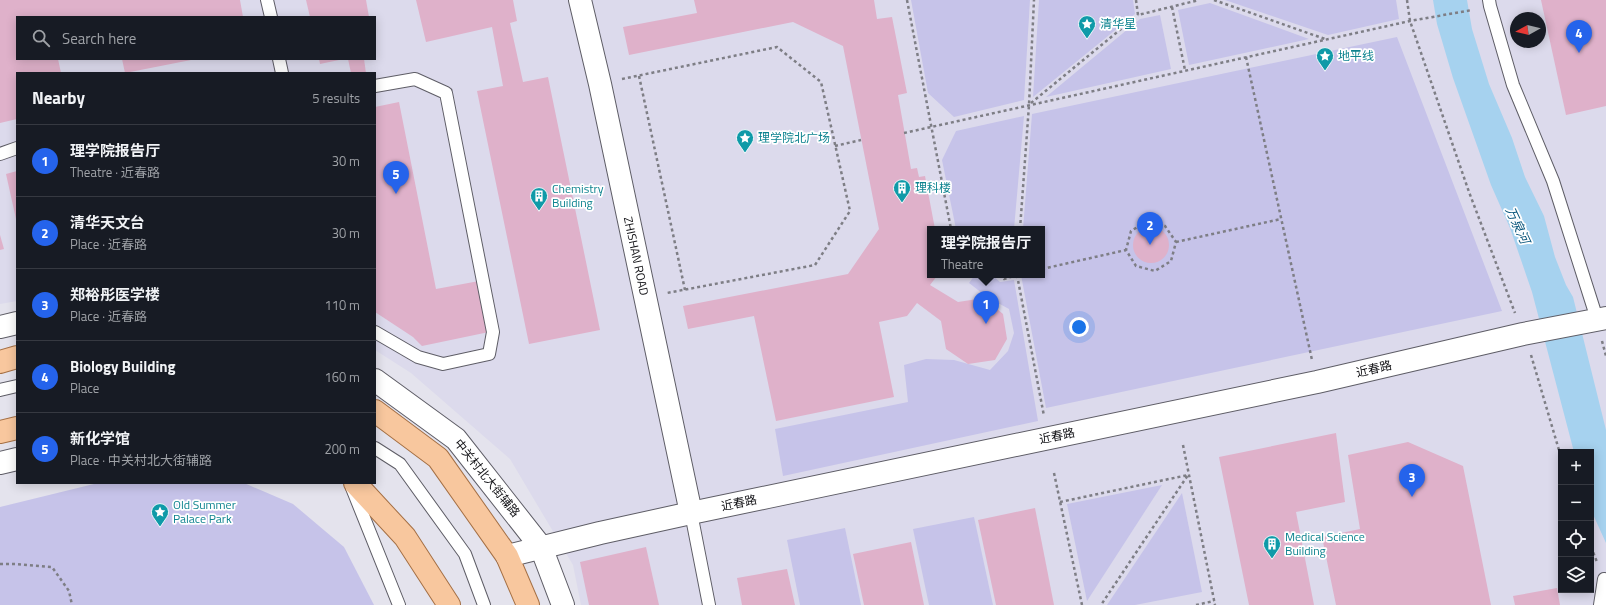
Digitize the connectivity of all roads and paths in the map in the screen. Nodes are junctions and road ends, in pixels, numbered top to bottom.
1 (267, 0) edge
2 (580, 0) edge
3 (907, 0) edge
4 (1034, 0) edge
5 (1136, 0) edge
6 (1199, 0) edge
7 (1214, 0) edge
8 (1407, 0) edge
9 (1489, 3) edge
10 (1172, 7) junction
11 (1138, 15) junction
12 (271, 16) edge
13 (1410, 21) junction
14 (1327, 39) junction
15 (1246, 57) junction
16 (280, 60) edge
17 (1185, 70) junction
18 (282, 72) edge
19 (639, 76) junction
20 (600, 84) junction
21 (376, 86) edge
22 (1029, 105) junction
23 (932, 126) junction
24 (904, 132) dead end
25 (861, 140) dead end
26 (835, 146) junction
27 (16, 148) edge
28 (0, 154) edge
29 (1281, 219) junction
30 (950, 226) edge
31 (1020, 226) edge
32 (1176, 242) junction
33 (1126, 250) junction
34 (1045, 269) edge
35 (1019, 278) edge
36 (685, 290) junction
37 (645, 298) junction
38 (1601, 318) edge
39 (16, 323) edge
40 (0, 327) edge
41 (376, 333) edge
42 (1523, 334) junction
43 (16, 357) edge
44 (0, 362) edge
45 (376, 381) edge
46 (1317, 382) junction
47 (16, 386) edge
48 (0, 390) edge
49 (376, 412) edge
50 (16, 428) edge
51 (0, 432) edge
52 (1048, 438) junction
53 (1183, 445) dead end
54 (376, 449) edge
55 (1559, 449) edge
56 (16, 459) edge
57 (0, 463) edge
58 (1054, 473) dead end
59 (1188, 475) junction
60 (350, 484) edge
61 (356, 484) edge
62 (1060, 502) junction
63 (691, 513) junction
64 (541, 547) junction
65 (507, 556) junction
66 (0, 564) edge
67 (1604, 579) dead end
68 (1214, 603) edge
69 (72, 605) edge
70 (399, 605) edge
71 (449, 605) edge
72 (484, 605) edge
73 (528, 605) edge
74 (563, 605) edge
75 (710, 605) edge
76 (1082, 605) edge
77 (1101, 605) edge
78 (1196, 605) edge
79 (1600, 605) edge

1 - 12 lane
2 - 20 street, ZHISHAN ROAD
3 - 23 path
4 - 22 path
5 - 11 path
6 - 10 path
7 - 14 path
8 - 13 path
9 - 13 path
9 - 38 lane
10 - 11 path
10 - 17 path
11 - 22 path
13 - 14 path
13 - 42 path
14 - 15 path
15 - 17 path
15 - 29 path
16 - 18 lane
17 - 22 path
19 - 20 path
19 - 26 path
19 - 36 path
20 - 37 street, ZHISHAN ROAD
21 - 41 lane
22 - 23 path
22 - 31 path
23 - 24 path
23 - 30 path
25 - 26 path
26 - 36 path
27 - 28 lane
29 - 32 path
29 - 46 path
32 - 33 path
32 - 33 path
33 - 34 path
35 - 52 path
36 - 37 path
37 - 63 street, ZHISHAN ROAD
38 - 42 street, 近春路
39 - 40 street
42 - 46 street, 近春路
42 - 55 path
43 - 44 main road
45 - 64 street, 中关村北大街辅路
46 - 52 street, 近春路
47 - 48 lane
49 - 65 main road
50 - 51 main road
52 - 63 street, 近春路
53 - 59 path
54 - 72 lane
56 - 57 street
58 - 62 path
59 - 62 path
59 - 68 path
59 - 77 path
60 - 70 lane
61 - 71 main road
62 - 76 path
63 - 64 street, 近春路
63 - 75 lane
64 - 65 street, 近春路
64 - 74 street, 中关村北大街辅路
65 - 73 main road
66 - 69 path
67 - 79 lane
68 - 78 path

